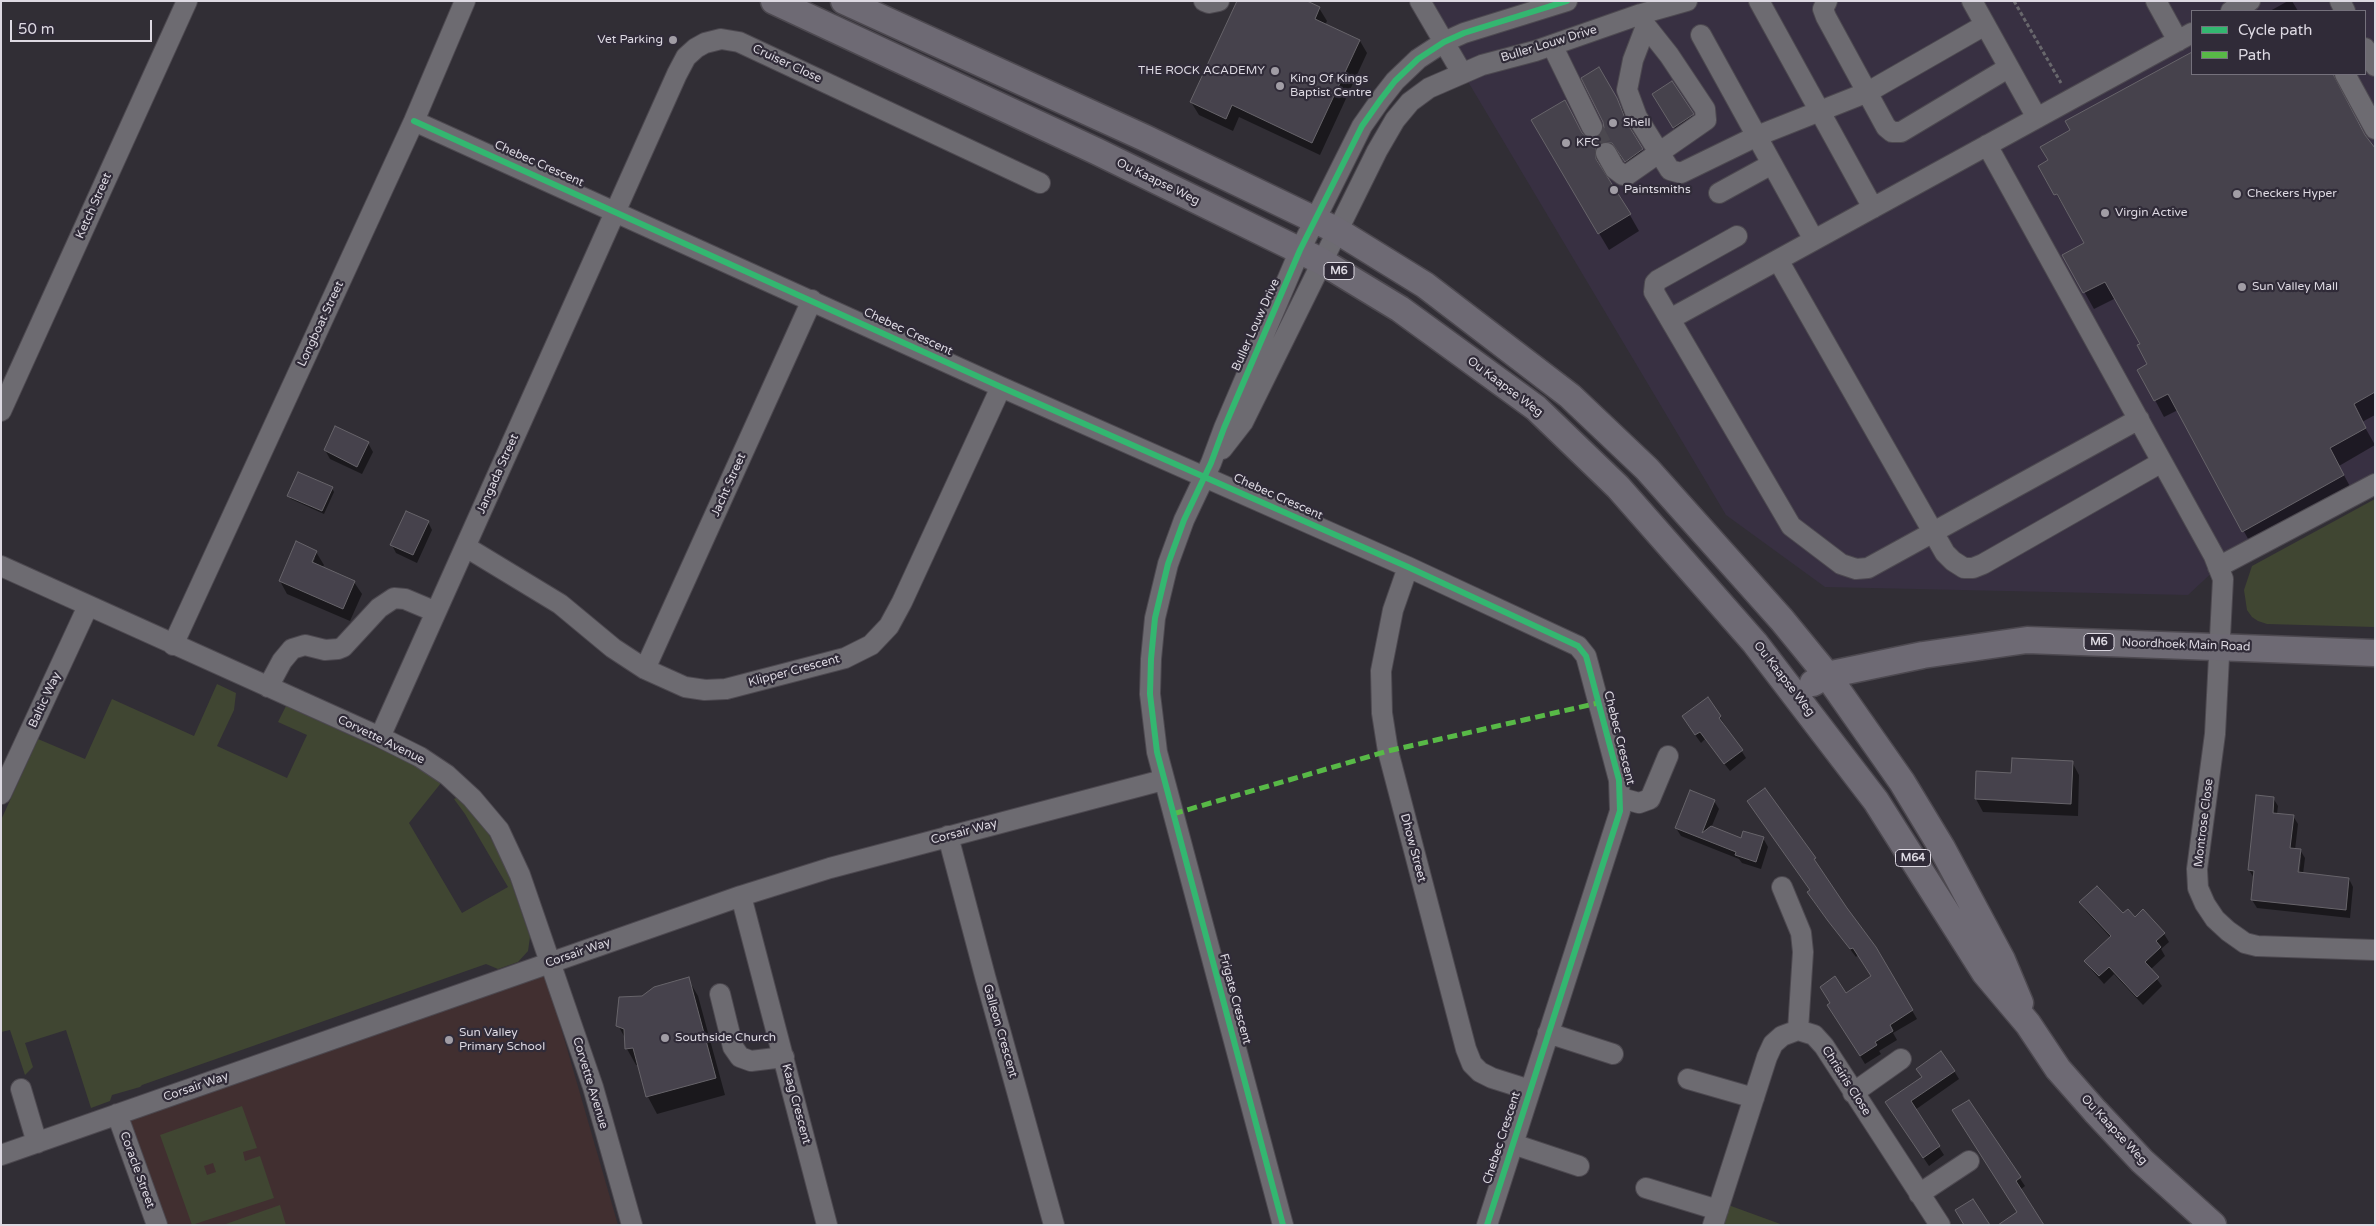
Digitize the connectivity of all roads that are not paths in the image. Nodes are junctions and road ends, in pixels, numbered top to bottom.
1 (187, 1) edge
2 (465, 1) edge
3 (774, 1) edge
4 (844, 1) edge
5 (1420, 1) edge
6 (1540, 1) edge
7 (1567, 1) edge
8 (1687, 1) edge
9 (1759, 1) edge
10 (1826, 1) edge
11 (1972, 1) edge
12 (2156, 1) edge
13 (2250, 1) edge
14 (2233, 10) edge
15 (1505, 20) junction
16 (1644, 20) junction
17 (1985, 25) junction
18 (1701, 35) dead end
19 (2185, 37) edge
20 (1444, 42) junction
21 (1552, 45) junction
22 (2366, 50) edge
23 (2375, 66) edge
24 (2008, 68) junction
25 (1462, 73) junction
26 (2346, 75) edge
27 (1868, 92) junction
28 (1820, 112) junction
29 (2038, 118) junction
30 (414, 120) junction
31 (1592, 127) tunnel mouth
32 (2375, 129) edge
33 (1757, 136) junction
34 (1987, 145) junction
35 (1606, 153) tunnel mouth
36 (1660, 154) junction
37 (1772, 164) junction
38 (1040, 183) dead end
39 (1719, 193) dead end
40 (1873, 208) junction
41 (616, 212) junction
42 (1326, 224) junction
43 (1737, 236) dead end
44 (1814, 240) junction
45 (1311, 255) junction
46 (1778, 260) junction
47 (812, 300) junction
48 (1670, 319) junction
49 (1001, 386) junction
50 (1, 411) edge
51 (2139, 419) junction
52 (2162, 462) junction
53 (1208, 470) junction
54 (2375, 484) edge
55 (1934, 532) junction
56 (466, 547) junction
57 (1, 566) edge
58 (1408, 567) junction
59 (2218, 567) junction
60 (88, 606) junction
61 (436, 612) junction
62 (173, 645) junction
63 (2221, 645) junction
64 (2375, 653) edge
65 (645, 670) junction
66 (1827, 675) junction
67 (268, 688) junction
68 (1795, 693) junction
69 (380, 737) junction
70 (1668, 756) dead end
71 (1163, 780) junction
72 (1, 794) edge
73 (1621, 798) junction
74 (948, 836) junction
75 (1782, 887) dead end
76 (741, 896) junction
77 (2375, 950) edge
78 (550, 962) junction
79 (720, 994) dead end
80 (2028, 1024) junction
81 (1798, 1030) junction
82 (1548, 1033) junction
83 (1613, 1054) dead end
84 (784, 1057) junction
85 (1902, 1059) dead end
86 (1688, 1079) dead end
87 (21, 1089) dead end
88 (1530, 1090) junction
89 (1853, 1092) junction
90 (1754, 1098) junction
91 (117, 1114) junction
92 (37, 1143) junction
93 (1513, 1144) junction
94 (1, 1155) edge
95 (1969, 1161) dead end
96 (1579, 1166) dead end
97 (1646, 1188) dead end
98 (1920, 1194) junction
99 (1715, 1217) edge
100 (157, 1225) edge
101 (632, 1225) edge
102 (827, 1225) edge
103 (1054, 1225) edge
104 (1283, 1225) edge
105 (1487, 1225) edge
106 (1940, 1225) edge
107 (2213, 1225) edge

1 - 50 street, Ketch Street
2 - 30 street, Longboat Street
3 - 45 main road, Ou Kaapse Weg / M6
4 - 42 main road, Ou Kaapse Weg / M6
5 - 20 street
6 - 15 street
7 - 15 street, Buller Louw Drive
8 - 16 street, Buller Louw Drive
9 - 28 street
10 - 27 street
11 - 17 street
12 - 19 street
13 - 14 street
15 - 20 street, Buller Louw Drive
16 - 21 street, Buller Louw Drive
16 - 36 street
16 - 36 street
17 - 24 street
17 - 27 street
18 - 33 street
19 - 29 street
20 - 25 street
20 - 42 street, Buller Louw Drive
21 - 25 street, Buller Louw Drive
21 - 31 street
22 - 23 street
24 - 27 street
24 - 29 street
25 - 42 street, Buller Louw Drive
26 - 32 street
27 - 28 street
28 - 33 street
28 - 40 street
29 - 34 street
30 - 41 street, Chebec Crescent
30 - 62 street, Longboat Street
33 - 36 street
33 - 37 street
34 - 40 street
34 - 51 street, Montrose Close
35 - 36 street
37 - 39 street
37 - 44 street
38 - 41 street, Cruiser Close
40 - 44 street
41 - 47 street, Chebec Crescent
41 - 56 street, Jangada Street
42 - 45 street, Buller Louw Drive
42 - 66 main road, Ou Kaapse Weg / M6
43 - 48 street
44 - 46 street
45 - 53 street, Buller Louw Drive
45 - 68 main road, Ou Kaapse Weg / M6
46 - 48 street
46 - 55 street
47 - 49 street, Chebec Crescent
47 - 65 street, Jacht Street
48 - 55 street
49 - 53 street, Chebec Crescent
49 - 65 street, Klipper Crescent
51 - 52 street, Montrose Close
51 - 55 street
52 - 55 street
52 - 59 street, Montrose Close
53 - 58 street, Chebec Crescent
53 - 71 street, Buller Louw Drive
54 - 59 street
56 - 61 street, Jangada Street
56 - 65 street, Klipper Crescent
57 - 60 street, Corvette Avenue
58 - 73 street, Chebec Crescent
58 - 88 street, Dhow Street
59 - 63 street, Montrose Close
60 - 62 street, Corvette Avenue
60 - 72 street, Baltic Way
61 - 67 street
61 - 69 street, Jangada Street
62 - 67 street, Corvette Avenue
63 - 64 main road, Noordhoek Main Road / M6
63 - 66 main road, Noordhoek Main Road / M6
63 - 77 street, Montrose Close
66 - 68 main road, Noordhoek Main Road / M6
66 - 80 main road, Ou Kaapse Weg / M64
67 - 69 street, Corvette Avenue
68 - 80 main road, Ou Kaapse Weg / M64
69 - 78 street, Corvette Avenue
70 - 73 street
71 - 74 street, Corsair Way
71 - 104 street, Frigate Crescent
73 - 82 street, Chebec Crescent
74 - 76 street, Corsair Way
74 - 103 street, Galleon Crescent
75 - 81 street
76 - 78 street, Corsair Way
76 - 84 street, Kaag Crescent
78 - 91 street, Corsair Way
78 - 101 street, Corvette Avenue
79 - 84 street
80 - 107 main road, Ou Kaapse Weg / M64
81 - 89 street, Chrisiris Close
81 - 90 street
82 - 83 street
82 - 88 street, Chebec Crescent
84 - 102 street, Kaag Crescent
85 - 89 street
86 - 90 street
87 - 92 street
88 - 93 street, Chebec Crescent
89 - 98 street, Chrisiris Close
90 - 99 street
91 - 92 street, Corsair Way
91 - 100 street, Coracle Street
92 - 94 street, Corsair Way
93 - 96 street
93 - 105 street, Chebec Crescent
95 - 98 street
97 - 99 street
98 - 106 street, Chrisiris Close

